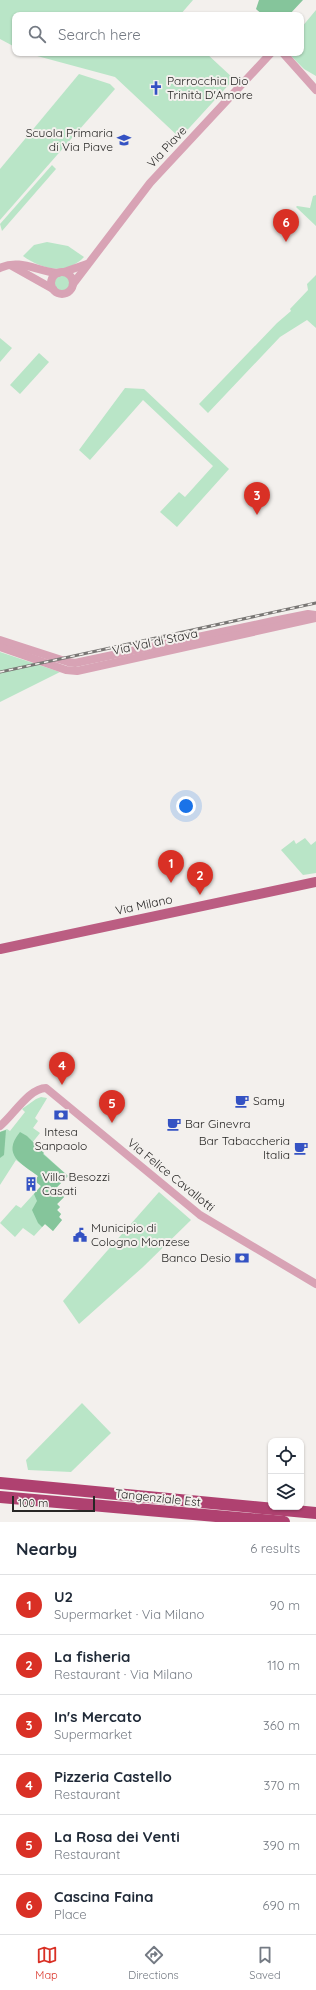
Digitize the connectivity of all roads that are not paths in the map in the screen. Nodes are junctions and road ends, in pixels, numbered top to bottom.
1 (268, 56) edge
2 (285, 56) edge
3 (301, 72) junction
4 (316, 84) edge
5 (316, 90) edge
6 (88, 264) junction
7 (4, 266) edge
8 (61, 273) junction
9 (73, 284) junction
10 (53, 289) junction
11 (316, 615) edge
12 (316, 618) edge
13 (0, 640) edge
14 (0, 647) edge
15 (316, 882) edge
16 (0, 949) edge
17 (0, 1126) edge
18 (316, 1284) edge
19 (0, 1482) edge
20 (0, 1497) edge
21 (55, 1502) junction
22 (316, 1507) edge
23 (258, 1508) junction
24 (316, 1513) edge
25 (225, 1522) edge
26 (284, 1522) edge

1 - 6 street, Via Piave
2 - 3 street
3 - 4 street
3 - 5 street
6 - 8 street, Via Piave
6 - 9 street, Via Piave
7 - 8 street, Via Piave
7 - 10 street, Via Piave
8 - 9 street
8 - 10 street
9 - 10 street, Via Piave
11 - 13 street, Via Val di Stava
12 - 14 street, Via Val di Stava
15 - 16 main road, Via Milano
17 - 18 street, Via Felice Cavallotti
19 - 23 highway, Tangenziale Est
20 - 21 highway, Tangenziale Est
21 - 25 highway
21 - 26 highway, Tangenziale Est
22 - 23 highway
23 - 24 highway, Tangenziale Est

